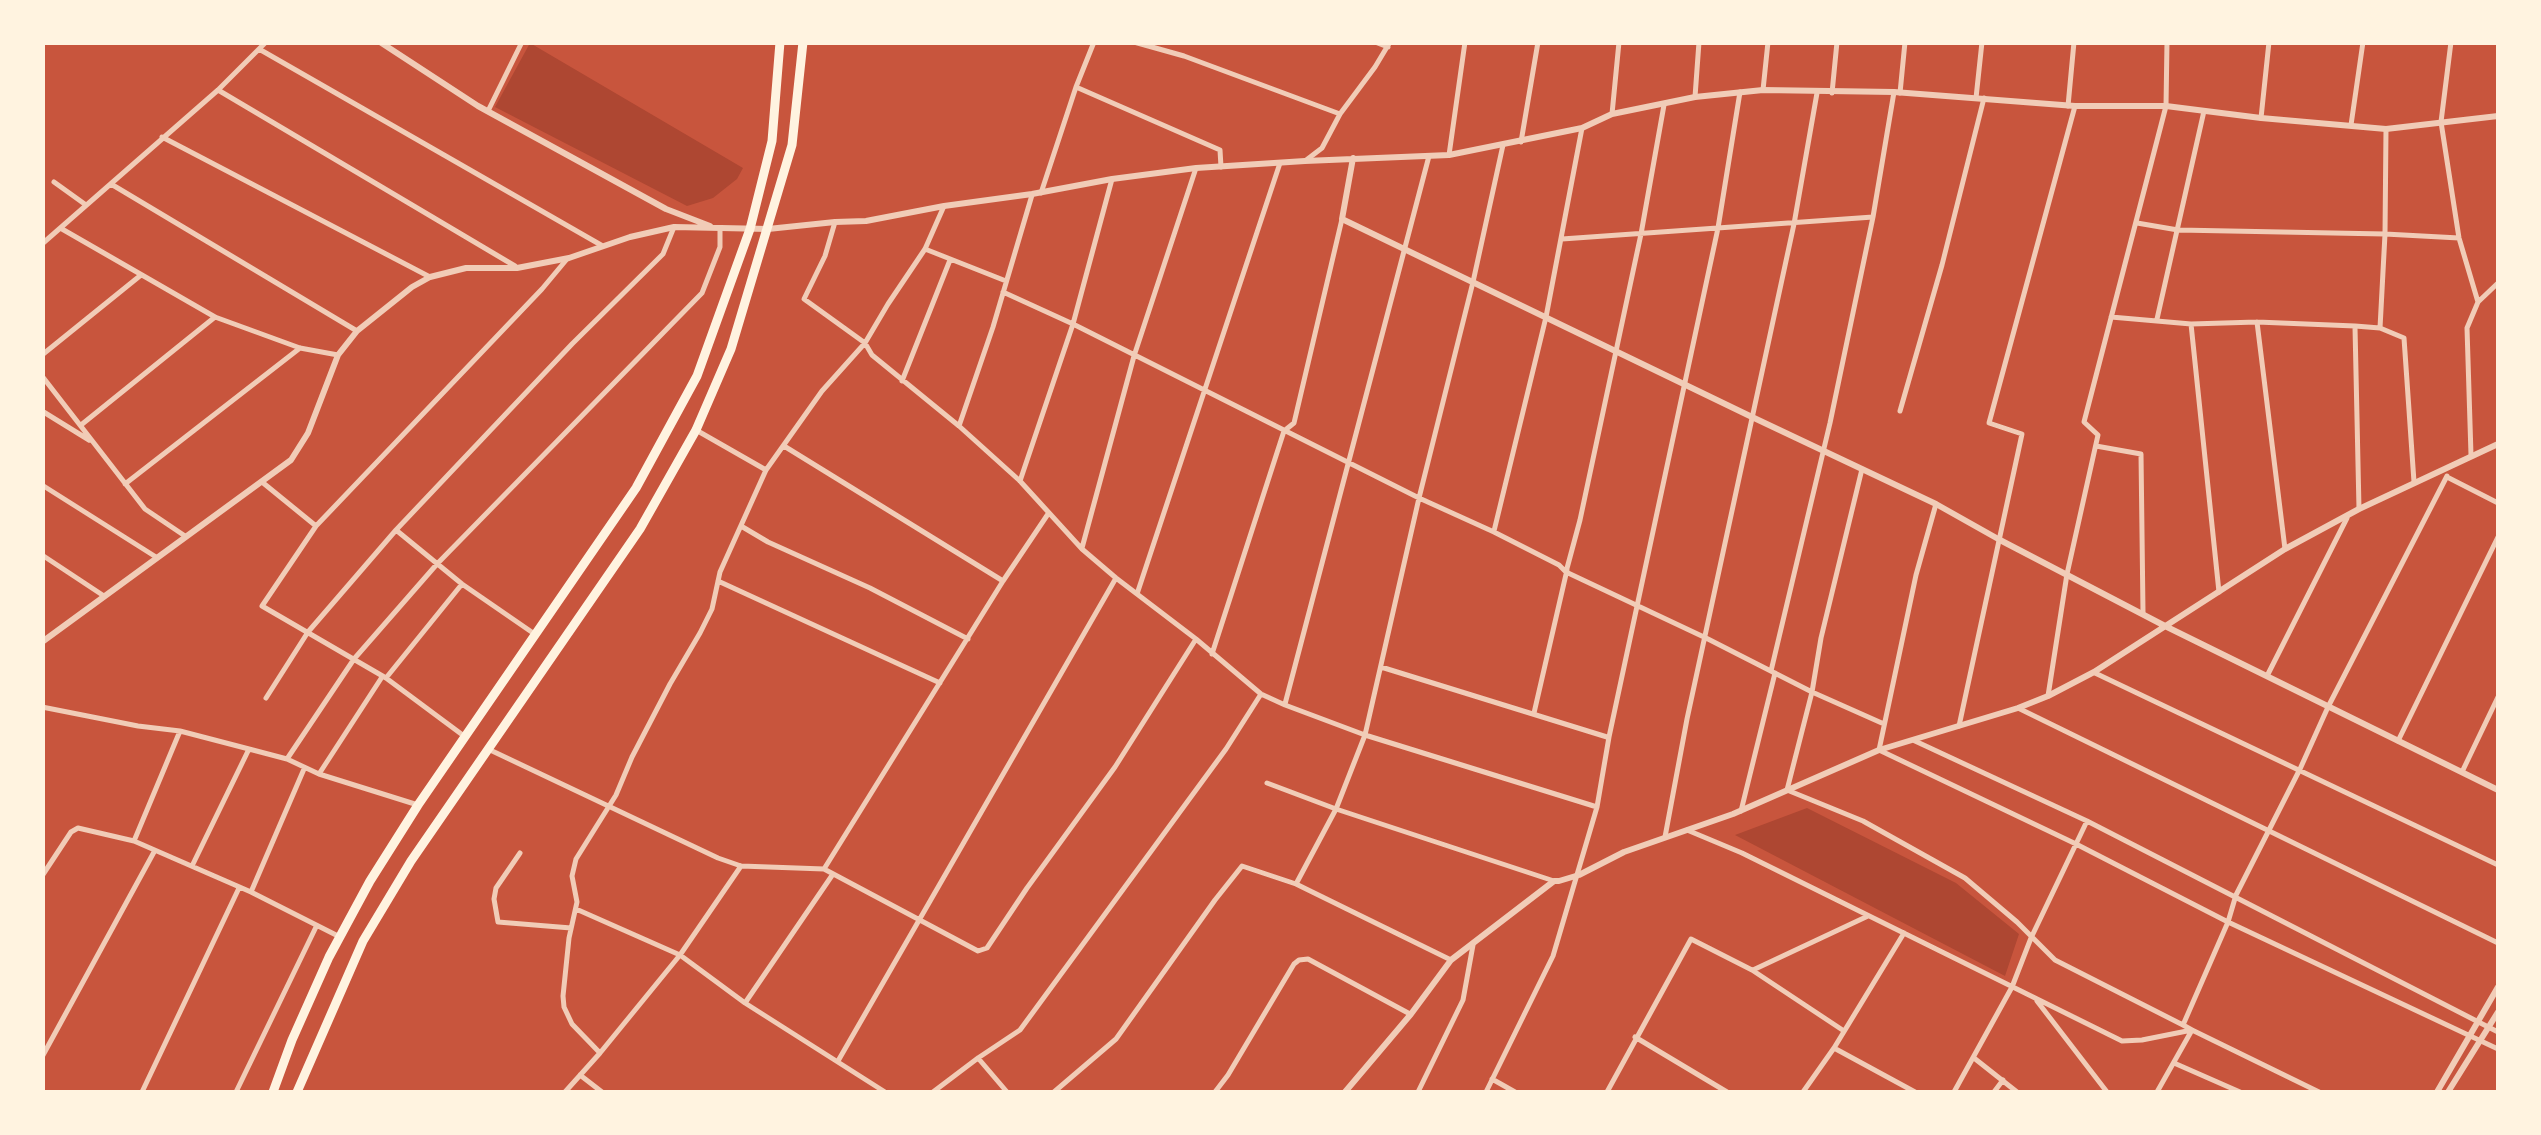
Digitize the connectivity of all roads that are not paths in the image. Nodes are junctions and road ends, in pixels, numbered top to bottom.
1 (266, 42) edge
2 (380, 42) edge
3 (522, 42) edge
4 (780, 42) edge
5 (802, 42) edge
6 (1094, 42) edge
7 (1134, 42) edge
8 (1375, 42) edge
9 (1465, 42) edge
10 (1538, 42) edge
11 (1619, 42) edge
12 (1698, 42) edge
13 (1768, 42) edge
14 (1838, 42) edge
15 (1905, 42) edge
16 (1982, 42) edge
17 (2074, 42) edge
18 (2167, 42) edge
19 (2269, 42) edge
20 (2364, 42) edge
21 (2450, 42) edge
22 (1389, 44) edge
23 (258, 49) junction
24 (1076, 86) junction
25 (218, 90) junction
26 (1763, 90) junction
27 (1740, 92) junction
28 (1817, 93) junction
29 (1832, 93) junction
30 (1897, 93) junction
31 (1695, 97) junction
32 (1980, 98) junction
33 (1664, 105) junction
34 (2072, 106) junction
35 (2166, 106) junction
36 (488, 111) junction
37 (2204, 111) junction
38 (1340, 114) junction
39 (1612, 114) junction
40 (2498, 116) edge
41 (2261, 118) junction
42 (2441, 122) junction
43 (2351, 125) junction
44 (1582, 128) junction
45 (2386, 129) junction
46 (162, 137) junction
47 (1522, 142) junction
48 (1503, 145) junction
49 (1449, 155) junction
50 (1429, 156) junction
51 (1353, 158) junction
52 (1306, 160) junction
53 (1280, 163) junction
54 (1221, 167) junction
55 (1196, 168) junction
56 (1112, 179) junction
57 (54, 182) dead end
58 (110, 184) junction
59 (1037, 194) junction
60 (86, 205) junction
61 (944, 206) junction
62 (1873, 217) junction
63 (1342, 219) junction
64 (835, 222) junction
65 (2137, 223) junction
66 (1794, 224) junction
67 (674, 226) junction
68 (1718, 228) junction
69 (62, 229) junction
70 (750, 229) junction
71 (768, 229) junction
72 (720, 230) junction
73 (2178, 230) junction
74 (1641, 234) junction
75 (2385, 234) junction
76 (2459, 238) junction
77 (1562, 240) junction
78 (42, 244) edge
79 (601, 245) junction
80 (1404, 248) junction
81 (925, 249) junction
82 (569, 258) junction
83 (950, 260) junction
84 (518, 268) junction
85 (141, 275) junction
86 (430, 277) junction
87 (1007, 282) junction
88 (1473, 282) junction
89 (2498, 283) edge
90 (1003, 292) junction
91 (2478, 302) junction
92 (215, 317) junction
93 (1546, 317) junction
94 (2111, 317) junction
95 (2157, 319) junction
96 (2257, 322) junction
97 (1073, 324) junction
98 (2191, 324) junction
99 (2355, 326) junction
100 (2380, 328) junction
101 (357, 331) junction
102 (866, 343) junction
103 (300, 348) junction
104 (1616, 351) junction
105 (42, 355) edge
106 (338, 356) junction
107 (1134, 356) junction
108 (42, 376) edge
109 (902, 381) junction
110 (1684, 383) junction
111 (1205, 392) junction
112 (42, 411) edge
113 (1900, 411) dead end
114 (1752, 417) junction
115 (80, 426) junction
116 (959, 426) junction
117 (696, 430) junction
118 (1284, 431) junction
119 (92, 442) junction
120 (2498, 444) edge
121 (784, 446) junction
122 (2096, 446) junction
123 (1824, 452) junction
124 (2471, 456) junction
125 (1350, 464) junction
126 (2450, 465) junction
127 (1862, 469) junction
128 (766, 470) junction
129 (2447, 476) junction
130 (1020, 481) junction
131 (262, 482) junction
132 (2414, 482) junction
133 (42, 484) edge
134 (126, 484) junction
135 (1420, 498) junction
136 (2498, 503) edge
137 (1936, 504) junction
138 (2359, 510) junction
139 (1048, 514) junction
140 (2348, 515) junction
141 (316, 526) junction
142 (741, 526) junction
143 (396, 530) junction
144 (1494, 532) junction
145 (185, 536) junction
146 (2498, 537) edge
147 (2000, 540) junction
148 (1082, 548) junction
149 (2284, 549) junction
150 (42, 555) edge
151 (156, 557) junction
152 (437, 564) junction
153 (1566, 572) junction
154 (2067, 574) junction
155 (1116, 578) junction
156 (718, 581) junction
157 (1003, 581) junction
158 (462, 584) junction
159 (2219, 592) junction
160 (1137, 594) junction
161 (104, 596) junction
162 (1638, 607) junction
163 (2142, 612) junction
164 (2167, 627) junction
165 (308, 632) junction
166 (536, 635) junction
167 (1196, 638) junction
168 (1706, 638) junction
169 (968, 639) junction
170 (42, 642) edge
171 (1212, 654) junction
172 (354, 658) junction
173 (1381, 667) junction
174 (1773, 672) junction
175 (2094, 672) junction
176 (2268, 676) junction
177 (384, 677) junction
178 (940, 683) junction
179 (1812, 692) junction
180 (1261, 694) junction
181 (2048, 696) junction
182 (266, 698) dead end
183 (2498, 698) edge
184 (1285, 706) junction
185 (42, 707) edge
186 (2328, 707) junction
187 (2018, 708) junction
188 (1534, 713) junction
189 (1884, 724) junction
190 (1959, 726) junction
191 (180, 731) junction
192 (1365, 735) junction
193 (1609, 737) junction
194 (466, 738) junction
195 (1912, 739) junction
196 (2398, 741) junction
197 (248, 748) junction
198 (488, 749) junction
199 (1879, 750) junction
200 (286, 759) junction
201 (304, 769) junction
202 (2300, 769) junction
203 (2462, 772) junction
204 (319, 774) junction
205 (1267, 784) dead end
206 (1787, 790) junction
207 (2498, 790) edge
208 (418, 805) junction
209 (608, 807) junction
210 (1597, 808) junction
211 (1336, 810) junction
212 (1741, 810) junction
213 (2087, 821) junction
214 (1686, 830) junction
215 (2268, 831) junction
216 (1666, 837) junction
217 (134, 842) junction
218 (2076, 844) junction
219 (154, 852) junction
220 (520, 854) dead end
221 (2498, 865) edge
222 (192, 866) junction
223 (741, 866) junction
224 (824, 869) junction
225 (832, 874) junction
226 (1579, 875) junction
227 (42, 876) edge
228 (1554, 881) junction
229 (1296, 884) junction
230 (239, 888) junction
231 (251, 892) junction
232 (2236, 895) junction
233 (576, 909) junction
234 (1868, 916) junction
235 (920, 920) junction
236 (2228, 922) junction
237 (316, 926) junction
238 (571, 928) junction
239 (1904, 933) junction
240 (340, 937) junction
241 (2031, 938) junction
242 (2498, 943) edge
243 (1473, 945) junction
244 (680, 955) junction
245 (1451, 960) junction
246 (1752, 970) junction
247 (2012, 987) junction
248 (2498, 988) edge
249 (2036, 998) junction
250 (745, 1003) junction
251 (2498, 1012) edge
252 (1410, 1014) junction
253 (2478, 1021) junction
254 (2184, 1025) junction
255 (2490, 1027) junction
256 (2192, 1030) junction
257 (1844, 1031) junction
258 (2498, 1032) edge
259 (2470, 1034) junction
260 (1635, 1037) junction
261 (2482, 1040) junction
262 (1834, 1048) junction
263 (2498, 1049) edge
264 (600, 1053) junction
265 (42, 1058) edge
266 (978, 1058) junction
267 (1974, 1058) junction
268 (838, 1061) junction
269 (2174, 1063) junction
270 (580, 1075) junction
271 (1492, 1079) junction
272 (2003, 1080) junction
273 (142, 1092) edge
274 (236, 1092) edge
275 (272, 1092) edge
276 (297, 1092) edge
277 (565, 1092) edge
278 (602, 1092) edge
279 (885, 1092) edge
280 (933, 1092) edge
281 (1007, 1092) edge
282 (1054, 1092) edge
283 (1215, 1092) edge
284 (1345, 1092) edge
285 (1418, 1092) edge
286 (1486, 1092) edge
287 (1515, 1092) edge
288 (1606, 1092) edge
289 (1727, 1092) edge
290 (1803, 1092) edge
291 (1915, 1092) edge
292 (1954, 1092) edge
293 (1994, 1092) edge
294 (2018, 1092) edge
295 (2107, 1092) edge
296 (2157, 1092) edge
297 (2240, 1092) edge
298 (2319, 1092) edge
299 (2437, 1092) edge
300 (2448, 1092) edge

1 - 23 street
2 - 36 street
3 - 36 street
4 - 70 highway
5 - 71 highway
6 - 24 street
7 - 38 street
8 - 22 street
9 - 49 street
10 - 47 street
11 - 39 street
12 - 31 street
13 - 26 street
14 - 29 street
15 - 30 street
16 - 32 street
17 - 34 street
18 - 35 street
19 - 41 street
20 - 43 street
21 - 42 street
22 - 38 street
23 - 25 street
23 - 79 street
24 - 54 street
24 - 59 street
25 - 46 street
25 - 84 street
26 - 27 street
26 - 28 street
27 - 31 street
27 - 68 street
28 - 29 street
28 - 66 street
29 - 30 street
30 - 32 street
30 - 62 street
31 - 33 street
32 - 34 street
32 - 113 street
33 - 39 street
33 - 74 street
34 - 35 street
34 - 147 street
35 - 37 street
35 - 65 street
36 - 72 street
37 - 41 street
37 - 73 street
38 - 52 street
39 - 44 street
40 - 42 street
41 - 43 street
42 - 45 street
42 - 76 street
43 - 45 street
44 - 47 street
44 - 77 street
45 - 75 street
46 - 58 street
46 - 86 street
47 - 48 street
48 - 49 street
48 - 88 street
49 - 50 street
50 - 51 street
50 - 80 street
51 - 52 street
51 - 63 street
52 - 53 street
53 - 54 street
53 - 111 street
54 - 55 street
55 - 56 street
55 - 107 street
56 - 59 street
56 - 97 street
57 - 60 street
58 - 60 street
58 - 101 street
59 - 61 street
59 - 87 street
60 - 69 street
61 - 64 street
61 - 81 street
62 - 66 street
62 - 123 street
63 - 80 street
63 - 118 street
64 - 71 street
64 - 102 street
65 - 73 street
65 - 94 street
66 - 68 street
66 - 114 street
67 - 72 street
67 - 79 street
67 - 143 street
68 - 74 street
68 - 110 street
69 - 78 street
69 - 85 street
70 - 71 street
70 - 72 street
70 - 166 highway
71 - 117 highway
72 - 152 street
73 - 75 street
73 - 95 street
74 - 77 street
74 - 104 street
75 - 76 street
75 - 100 street
76 - 91 street
77 - 93 street
79 - 82 street
80 - 88 street
80 - 125 street
81 - 83 street
81 - 102 street
82 - 84 street
82 - 141 street
83 - 87 street
83 - 109 street
84 - 86 street
85 - 92 street
85 - 105 street
86 - 101 street
87 - 90 street
88 - 93 street
88 - 135 street
89 - 91 street
90 - 97 street
90 - 116 street
91 - 124 street
92 - 103 street
92 - 115 street
93 - 104 street
93 - 144 street
94 - 95 street
94 - 122 street
95 - 98 street
96 - 98 street
96 - 99 street
96 - 149 street
97 - 107 street
97 - 130 street
98 - 159 street
99 - 100 street
99 - 138 street
100 - 132 street
101 - 106 street
102 - 109 street
102 - 121 street
103 - 106 street
103 - 134 street
104 - 110 street
104 - 153 street
106 - 131 street
107 - 111 street
107 - 148 street
108 - 115 street
109 - 116 street
110 - 114 street
110 - 162 street
111 - 118 street
111 - 160 street
112 - 119 street
114 - 123 street
114 - 168 street
115 - 119 street
116 - 130 street
117 - 128 street
117 - 198 highway
118 - 125 street
118 - 171 street
119 - 134 street
120 - 124 street
121 - 128 street
121 - 157 street
122 - 154 street
122 - 163 street
123 - 127 street
123 - 174 street
124 - 126 street
125 - 135 street
125 - 184 street
126 - 129 street
126 - 132 street
127 - 137 street
127 - 179 street
128 - 142 street
129 - 136 street
129 - 186 street
130 - 139 street
131 - 141 street
131 - 145 street
132 - 138 street
133 - 151 street
134 - 145 street
135 - 144 street
135 - 173 street
137 - 147 street
137 - 189 street
138 - 140 street
139 - 148 street
139 - 157 street
140 - 149 street
140 - 176 street
141 - 165 street
142 - 156 street
142 - 169 street
143 - 152 street
143 - 165 street
144 - 153 street
145 - 151 street
146 - 196 street
147 - 154 street
147 - 190 street
148 - 155 street
149 - 159 street
150 - 161 street
151 - 161 street
152 - 158 street
152 - 172 street
153 - 162 street
153 - 188 street
154 - 163 street
154 - 181 street
155 - 160 street
155 - 235 street
156 - 178 street
156 - 209 street
157 - 169 street
158 - 166 street
158 - 177 street
159 - 164 street
160 - 167 street
161 - 170 street
162 - 168 street
162 - 193 street
163 - 164 street
164 - 175 street
164 - 176 street
165 - 172 street
165 - 182 street
166 - 194 highway
167 - 171 street
167 - 235 street
168 - 174 street
168 - 216 street
169 - 178 street
171 - 180 street
172 - 177 street
172 - 200 street
173 - 188 street
173 - 192 street
174 - 179 street
174 - 212 street
175 - 181 street
175 - 202 street
176 - 186 street
177 - 194 street
177 - 204 street
178 - 224 street
179 - 189 street
179 - 206 street
180 - 184 street
180 - 266 street
181 - 187 street
183 - 203 street
184 - 192 street
185 - 191 street
186 - 196 street
186 - 202 street
187 - 190 street
187 - 215 street
188 - 193 street
189 - 199 street
190 - 195 street
191 - 197 street
191 - 217 street
192 - 210 street
192 - 211 street
193 - 210 street
194 - 208 highway
195 - 199 street
195 - 213 street
196 - 203 street
197 - 200 street
197 - 222 street
198 - 209 street
198 - 276 highway
199 - 206 street
199 - 218 street
200 - 201 street
201 - 204 street
201 - 231 street
202 - 215 street
202 - 221 street
203 - 207 street
204 - 208 street
205 - 211 street
206 - 212 street
206 - 241 street
208 - 240 highway
209 - 223 street
209 - 233 street
210 - 226 street
211 - 228 street
211 - 229 street
212 - 214 street
213 - 218 street
213 - 232 street
214 - 216 street
214 - 234 street
215 - 232 street
215 - 242 street
216 - 226 street
217 - 219 street
217 - 227 street
218 - 236 street
218 - 241 street
219 - 222 street
219 - 265 street
220 - 238 street
222 - 230 street
223 - 224 street
223 - 244 street
224 - 225 street
225 - 235 street
225 - 250 street
226 - 228 street
226 - 271 street
228 - 243 street
229 - 245 street
229 - 282 street
230 - 231 street
230 - 273 street
231 - 237 street
232 - 236 street
232 - 253 street
233 - 238 street
233 - 244 street
234 - 239 street
234 - 246 street
235 - 268 street
236 - 254 street
236 - 259 street
237 - 240 street
237 - 274 street
238 - 264 street
239 - 247 street
239 - 257 street
240 - 275 highway
241 - 247 street
241 - 254 street
243 - 245 street
243 - 285 street
244 - 250 street
244 - 264 street
245 - 252 street
246 - 257 street
246 - 260 street
247 - 249 street
247 - 267 street
248 - 253 street
249 - 256 street
249 - 295 street
250 - 268 street
251 - 255 street
252 - 283 street
252 - 284 street
253 - 255 street
253 - 259 street
254 - 256 street
255 - 258 street
255 - 261 street
256 - 269 street
256 - 298 street
257 - 262 street
259 - 261 street
259 - 299 street
260 - 288 street
260 - 289 street
261 - 263 street
261 - 300 street
262 - 290 street
262 - 291 street
264 - 270 street
266 - 280 street
266 - 281 street
267 - 272 street
267 - 292 street
268 - 279 street
269 - 296 street
269 - 297 street
270 - 277 street
270 - 278 street
271 - 286 street
271 - 287 street
272 - 293 street
272 - 294 street

